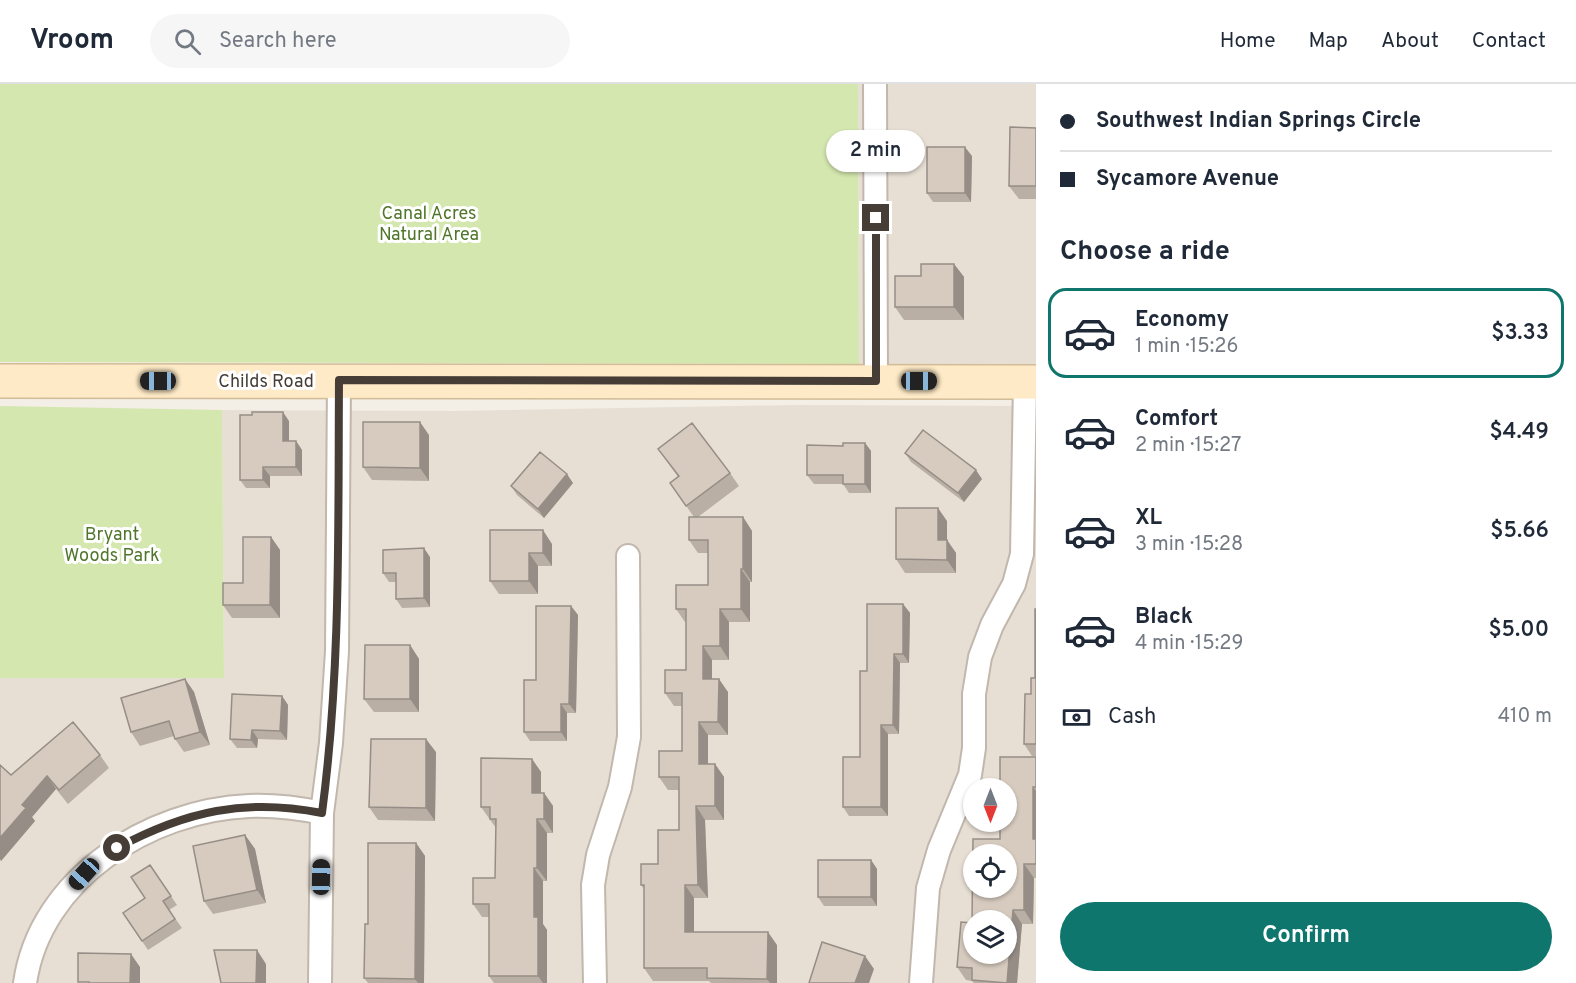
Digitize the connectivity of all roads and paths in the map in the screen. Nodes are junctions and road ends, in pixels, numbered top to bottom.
1 (875, 84) edge
2 (339, 380) junction
3 (0, 381) edge
4 (876, 381) junction
5 (1030, 382) edge
6 (628, 556) dead end
7 (322, 813) junction
8 (25, 983) edge
9 (320, 983) edge
10 (596, 983) edge
11 (921, 983) edge

1 - 4 street
2 - 3 street, Childs Road
2 - 4 street, Childs Road
2 - 7 street
4 - 5 street, Childs Road
5 - 11 street
6 - 10 street
7 - 8 street
7 - 9 street

